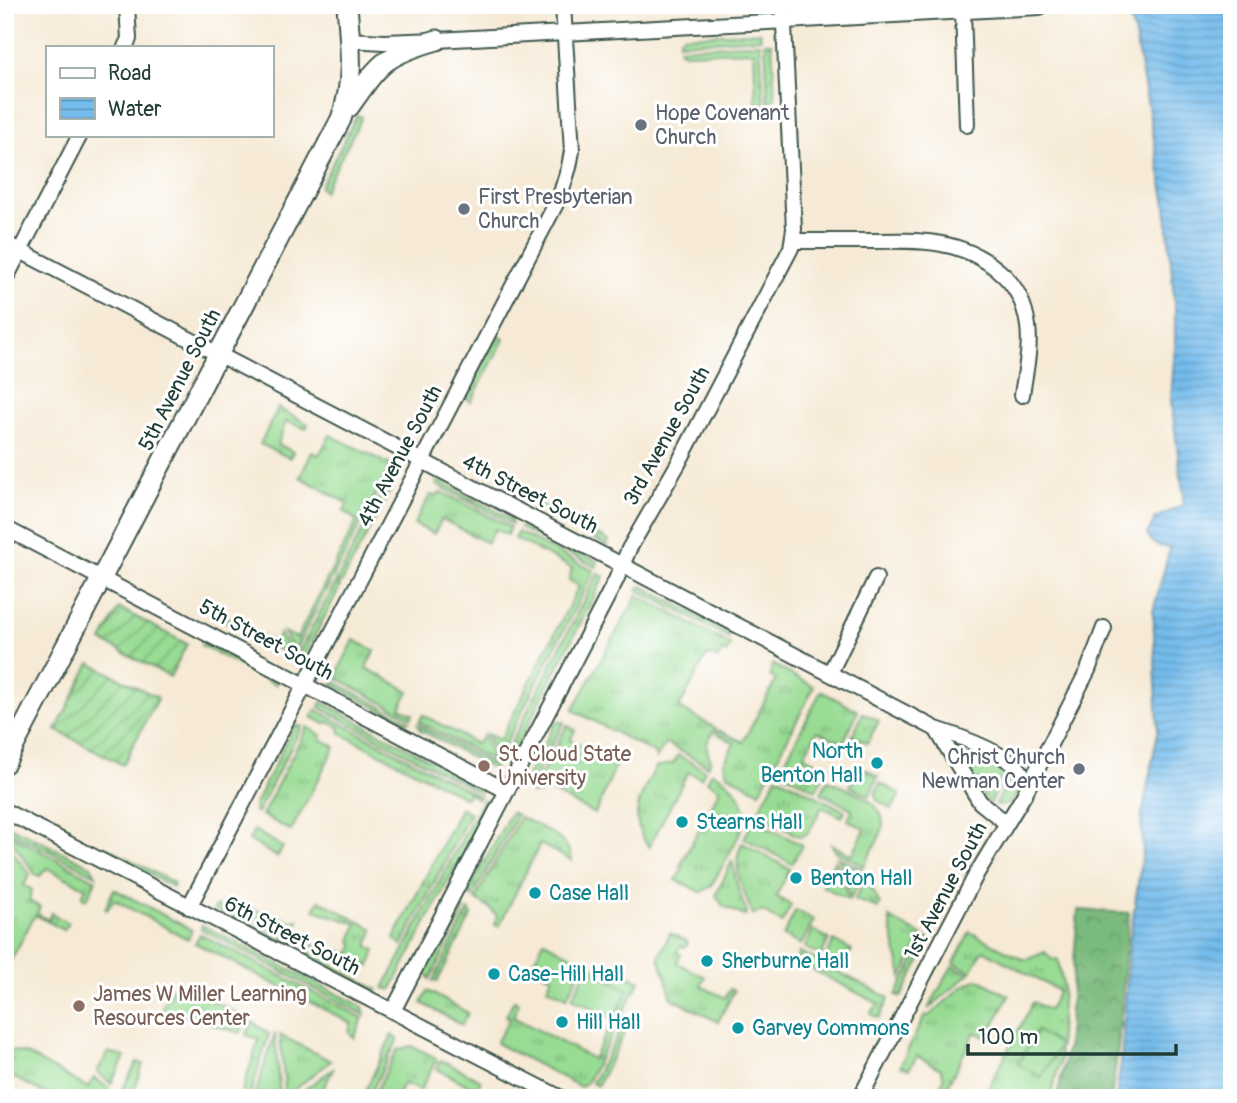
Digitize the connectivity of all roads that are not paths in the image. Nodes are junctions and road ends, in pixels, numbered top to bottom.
1 (127, 5) edge
2 (347, 5) edge
3 (563, 5) edge
4 (1040, 7) edge
5 (963, 11) junction
6 (784, 13) edge
7 (565, 32) junction
8 (349, 40) junction
9 (437, 40) junction
10 (126, 46) edge
11 (341, 119) junction
12 (967, 125) dead end
13 (79, 136) edge
14 (792, 241) junction
15 (5, 243) edge
16 (21, 251) junction
17 (5, 280) edge
18 (218, 355) junction
19 (1022, 395) dead end
20 (422, 461) junction
21 (5, 528) edge
22 (622, 565) junction
23 (876, 578) dead end
24 (103, 579) junction
25 (1104, 628) dead end
26 (830, 673) junction
27 (304, 684) junction
28 (936, 729) junction
29 (5, 763) edge
30 (1029, 785) junction
31 (507, 790) junction
32 (5, 811) edge
33 (1006, 823) junction
34 (189, 907) junction
35 (393, 1011) junction
36 (561, 1098) edge
37 (860, 1098) edge

1 - 10 street
2 - 8 street, 5th Avenue South
3 - 7 street, 4th Avenue South
4 - 5 street
5 - 6 street
5 - 12 street
6 - 7 street
6 - 14 street, 3rd Avenue South
7 - 9 street
7 - 20 street, 4th Avenue South
8 - 9 street
8 - 11 street, 5th Avenue South
9 - 11 street
11 - 18 street, 5th Avenue South
13 - 16 street
14 - 19 street
14 - 22 street, 3rd Avenue South
15 - 16 street, 4th Street South
16 - 17 street
16 - 18 street, 4th Street South
18 - 20 street, 4th Street South
18 - 24 street, 5th Avenue South
20 - 22 street, 4th Street South
20 - 27 street, 4th Avenue South
21 - 24 street, 5th Street South
22 - 26 street, 4th Street South
22 - 31 street, 3rd Avenue South
23 - 26 street
24 - 27 street, 5th Street South
24 - 29 street, 5th Avenue South
25 - 30 street, 1st Avenue South
26 - 28 street, 4th Street South
27 - 31 street, 5th Street South
27 - 34 street, 4th Avenue South
28 - 30 street, 4th Street South
28 - 33 street
30 - 33 street, 1st Avenue South
31 - 35 street, 3rd Avenue South
32 - 34 street, 6th Street South
33 - 37 street, 1st Avenue South
34 - 35 street, 6th Street South
35 - 36 street, 6th Street South

